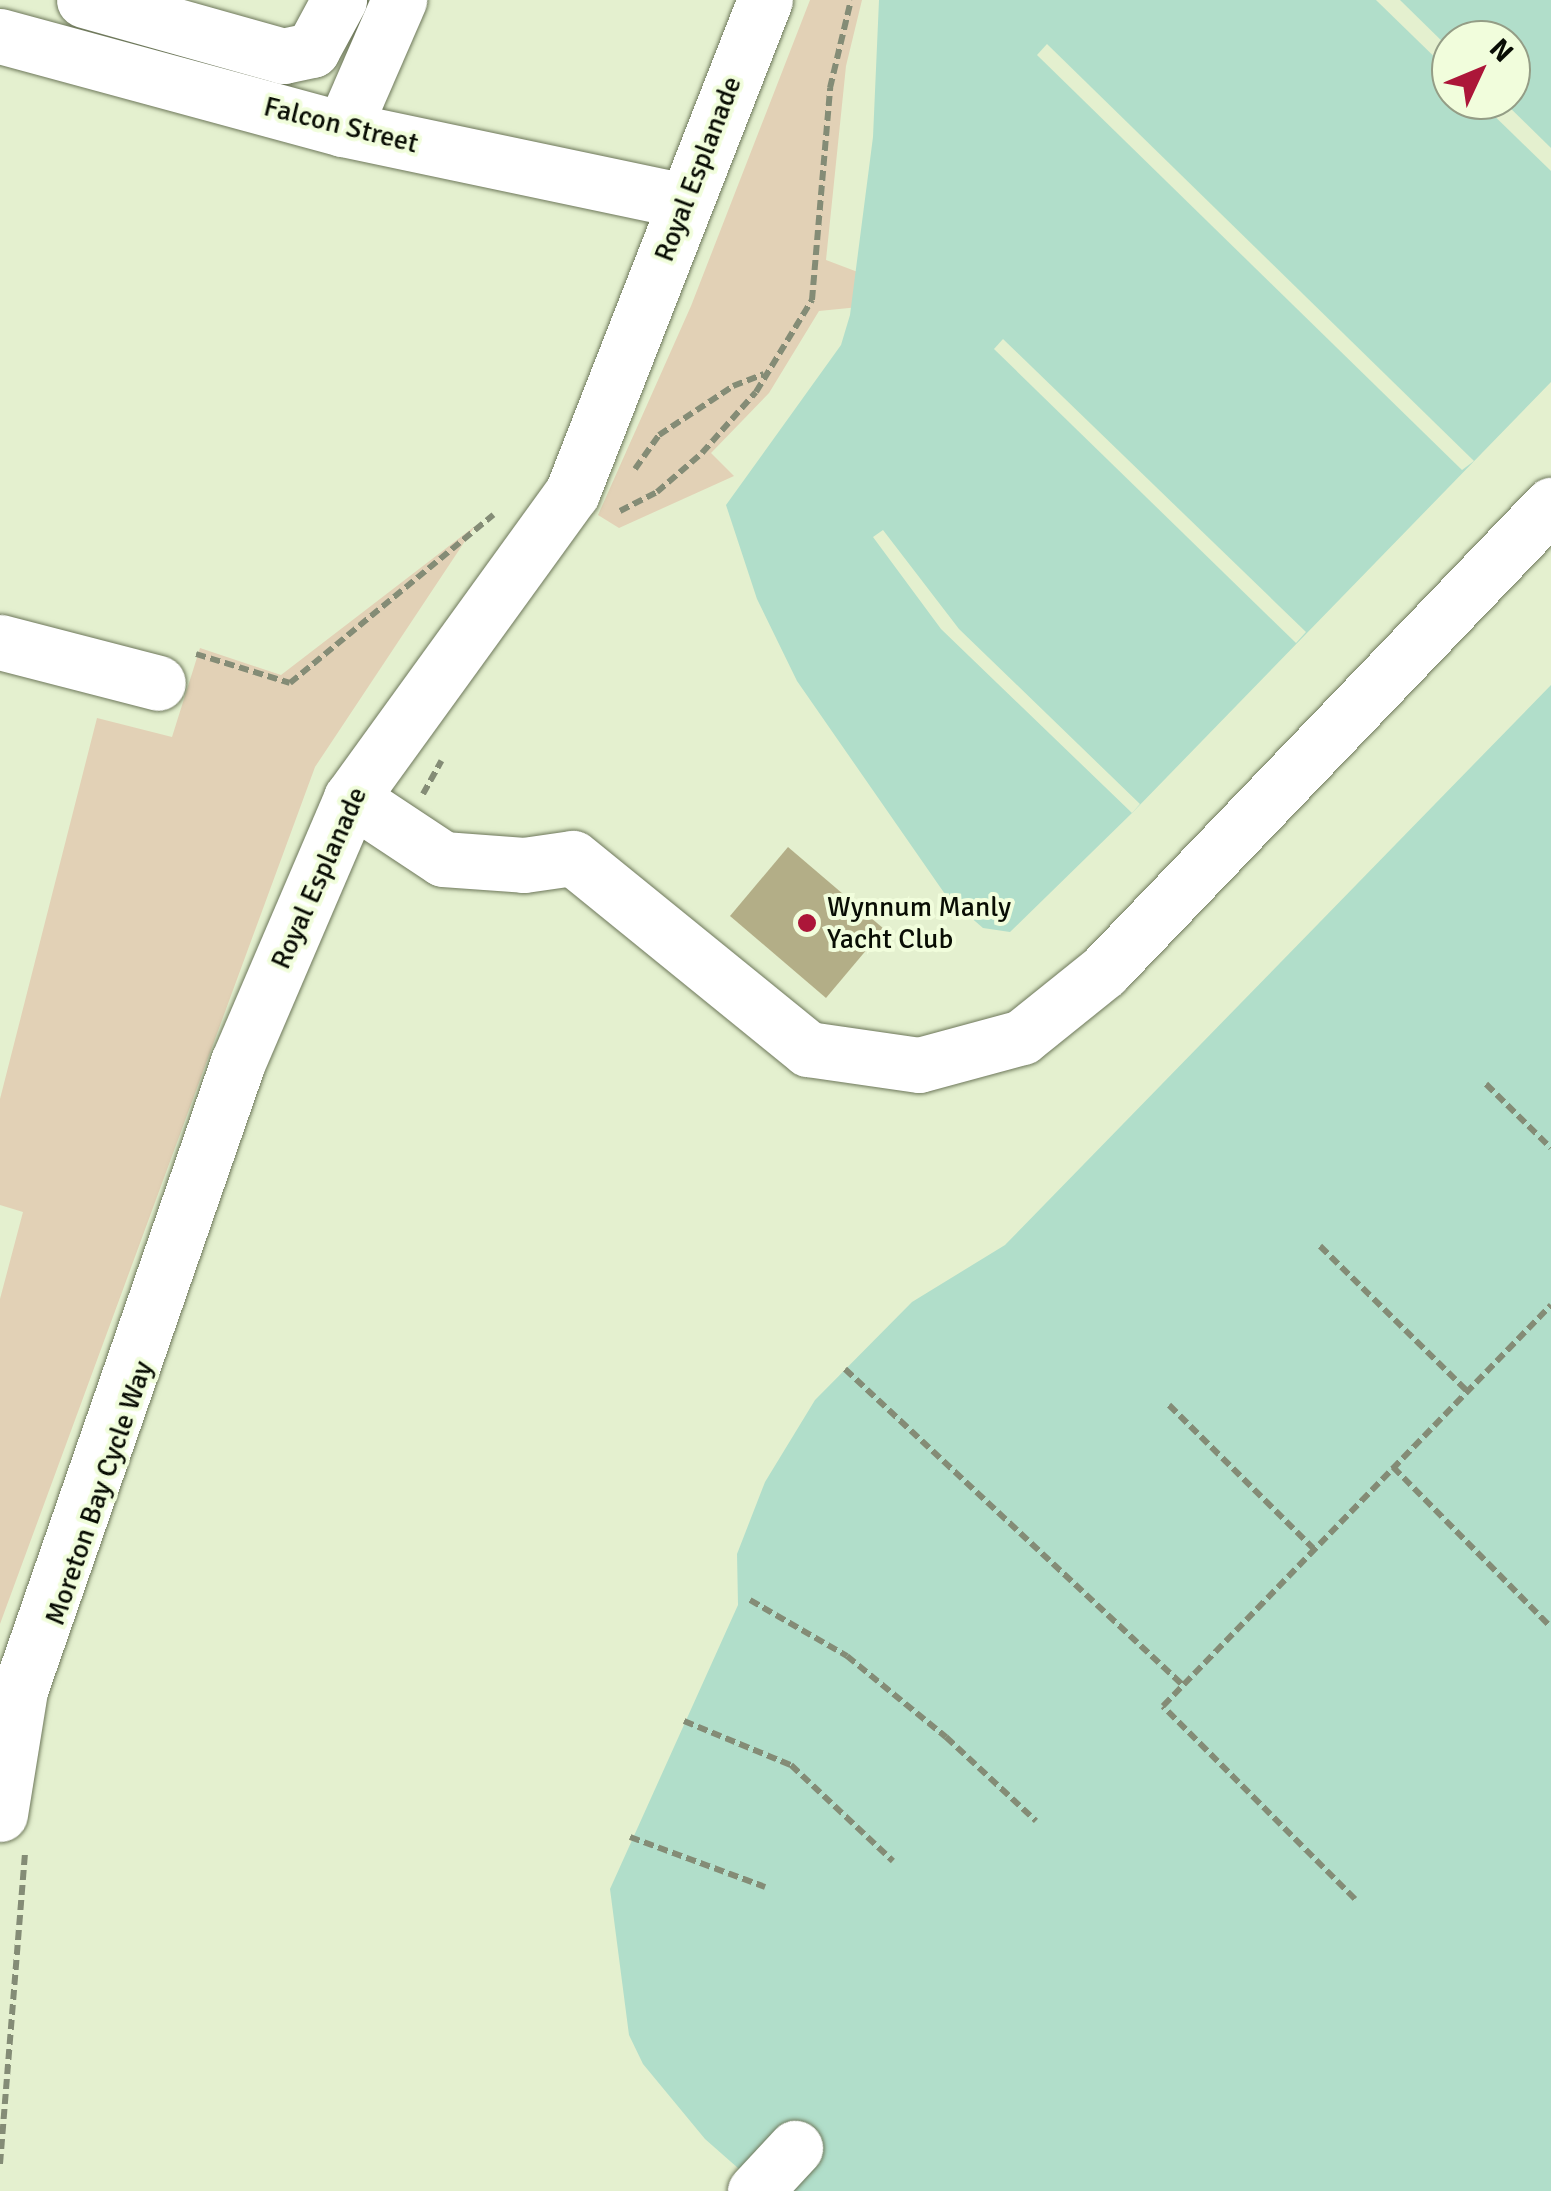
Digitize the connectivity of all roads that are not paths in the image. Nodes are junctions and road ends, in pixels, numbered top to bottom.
1 (84, 0) edge
2 (339, 0) edge
3 (398, 0) edge
4 (765, 0) edge
5 (0, 36) edge
6 (343, 128) junction
7 (685, 200) junction
8 (1551, 506) edge
9 (0, 642) edge
10 (158, 683) road end
11 (351, 798) junction
12 (13, 1827) edge
13 (795, 2148) dead end
14 (755, 2191) edge

1 - 2 street, Falcon Street
3 - 6 street
4 - 7 street, Royal Esplanade
5 - 6 street, Falcon Street
6 - 7 street, Falcon Street
7 - 11 street, Royal Esplanade
8 - 11 street
9 - 10 street
11 - 12 street, Royal Esplanade
13 - 14 street

